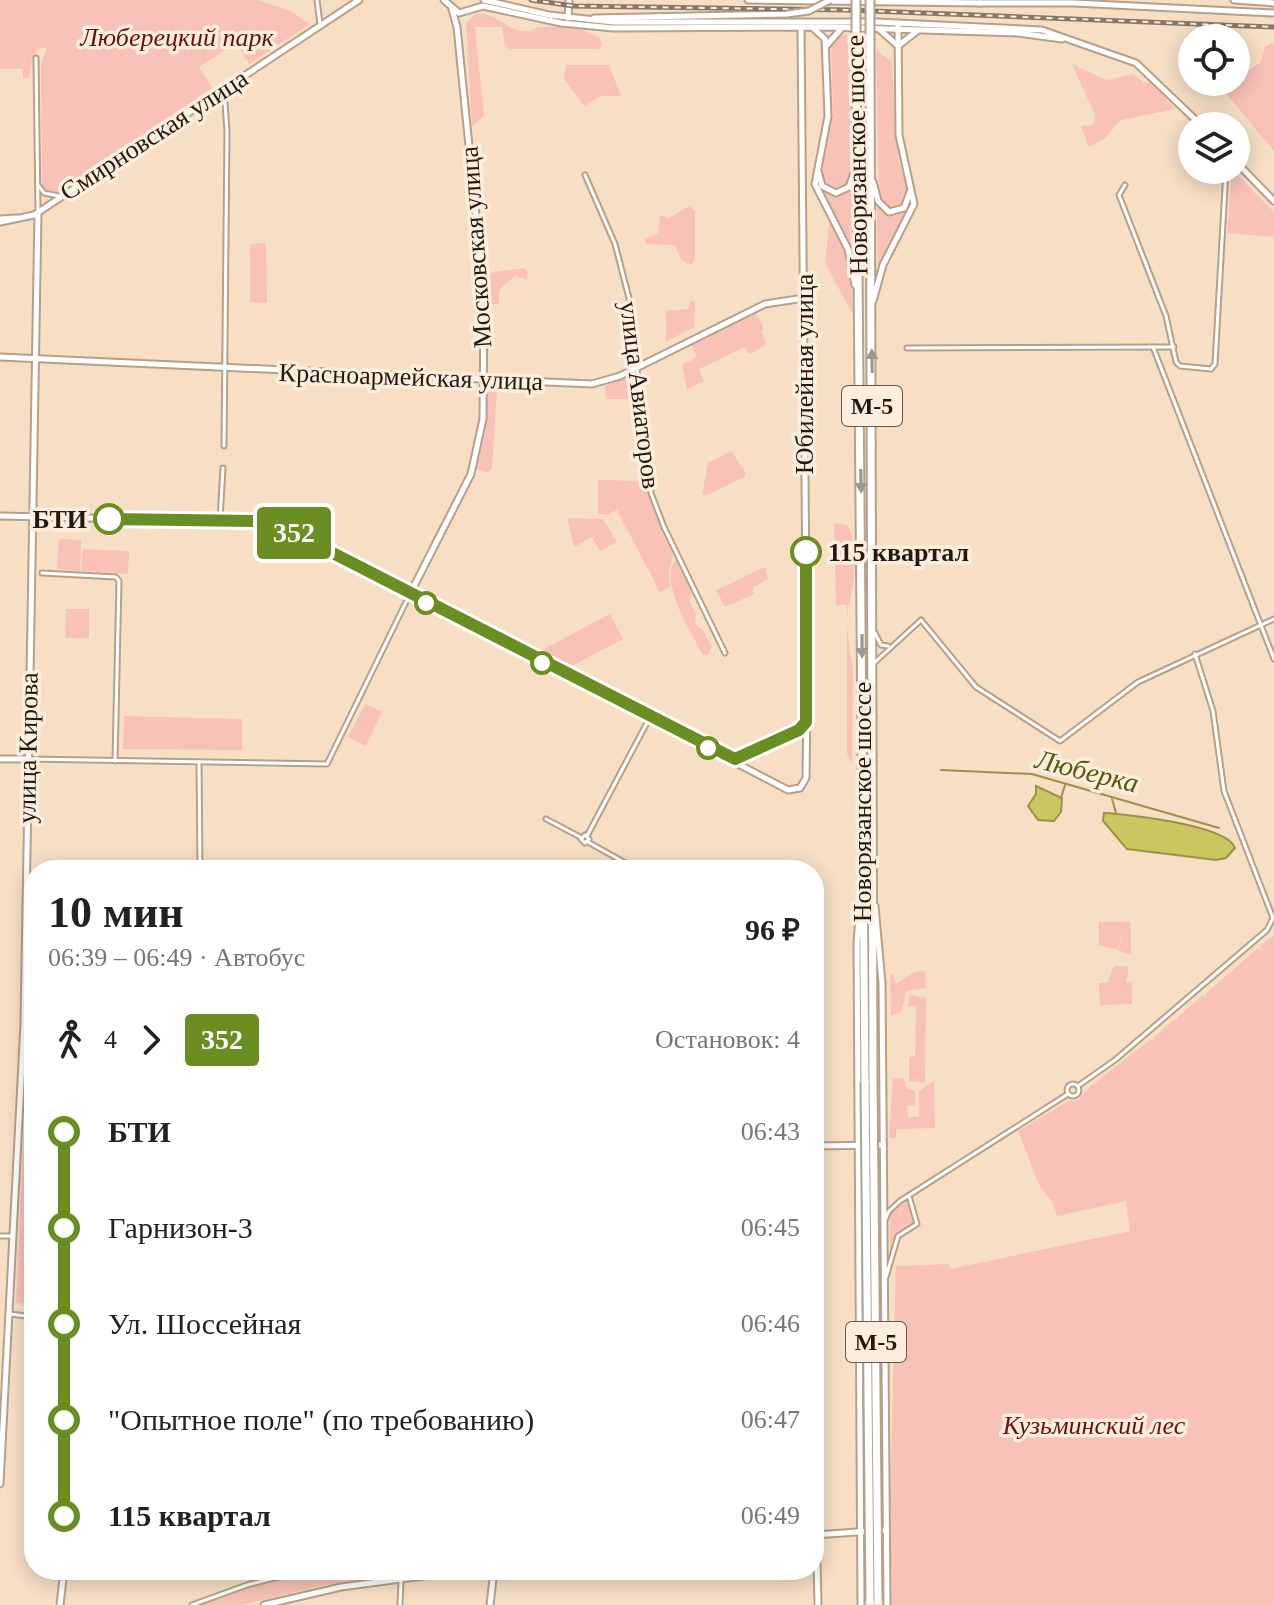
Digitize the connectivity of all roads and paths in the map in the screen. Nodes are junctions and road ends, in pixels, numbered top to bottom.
1 (317, 0) edge
2 (359, 0) edge
3 (470, 0) edge
4 (484, 0) edge
5 (569, 0) edge
6 (748, 0) edge
7 (830, 0) edge
8 (856, 0) edge
9 (870, 0) edge
10 (930, 0) edge
11 (994, 0) edge
12 (1234, 0) edge
13 (938, 2) junction
14 (980, 3) junction
15 (1274, 3) edge
16 (449, 4) edge
17 (467, 10) junction
18 (1274, 13) edge
19 (568, 18) junction
20 (581, 20) junction
21 (826, 24) junction
22 (321, 25) junction
23 (898, 26) junction
24 (457, 27) junction
25 (801, 27) junction
26 (810, 27) junction
27 (845, 27) junction
28 (878, 28) junction
29 (918, 30) junction
30 (1006, 30) junction
31 (827, 46) junction
32 (898, 46) junction
33 (36, 58) dead end
34 (224, 89) junction
35 (1188, 112) edge
36 (858, 150) junction
37 (818, 166) junction
38 (585, 175) dead end
39 (872, 175) junction
40 (1250, 176) edge
41 (909, 179) junction
42 (38, 182) junction
43 (1225, 184) edge
44 (1125, 185) dead end
45 (61, 195) junction
46 (1274, 201) edge
47 (38, 213) junction
48 (30, 218) junction
49 (0, 220) edge
50 (38, 226) junction
51 (858, 297) junction
52 (804, 298) junction
53 (871, 318) junction
54 (1153, 347) junction
55 (1174, 347) junction
56 (907, 348) dead end
57 (0, 357) edge
58 (36, 358) junction
59 (637, 367) junction
60 (225, 369) junction
61 (483, 381) junction
62 (224, 446) dead end
63 (223, 468) dead end
64 (0, 516) edge
65 (32, 517) junction
66 (220, 521) junction
67 (42, 573) dead end
68 (410, 594) junction
69 (406, 602) dead end
70 (1274, 619) edge
71 (872, 624) junction
72 (1261, 624) junction
73 (927, 627) junction
74 (910, 629) junction
75 (891, 645) junction
76 (725, 653) dead end
77 (1195, 654) junction
78 (1274, 659) edge
79 (872, 670) junction
80 (649, 718) junction
81 (806, 722) junction
82 (799, 730) junction
83 (807, 733) junction
84 (750, 754) junction
85 (0, 759) edge
86 (28, 759) junction
87 (728, 759) junction
88 (115, 761) junction
89 (199, 762) junction
90 (752, 771) junction
91 (546, 819) dead end
92 (584, 837) junction
93 (26, 860) edge
94 (200, 860) edge
95 (620, 860) edge
96 (872, 890) junction
97 (862, 894) junction
98 (1274, 918) edge
99 (24, 1020) edge
100 (869, 1082) junction
101 (1078, 1086) junction
102 (1068, 1094) junction
103 (883, 1121) junction
104 (858, 1122) junction
105 (858, 1145) junction
106 (883, 1145) junction
107 (824, 1146) edge
108 (884, 1193) junction
109 (909, 1196) junction
110 (900, 1201) junction
111 (884, 1226) junction
112 (0, 1236) edge
113 (14, 1237) junction
114 (884, 1284) junction
115 (859, 1286) junction
116 (859, 1312) junction
117 (884, 1313) junction
118 (10, 1314) junction
119 (24, 1316) edge
120 (0, 1484) edge
121 (885, 1502) junction
122 (860, 1503) junction
123 (885, 1530) junction
124 (860, 1532) junction
125 (824, 1534) edge
126 (63, 1580) edge
127 (267, 1580) edge
128 (384, 1580) edge
129 (401, 1580) edge
130 (493, 1580) edge
131 (817, 1580) edge
132 (874, 1603) edge
133 (60, 1605) edge
134 (192, 1605) edge
135 (264, 1605) edge
136 (400, 1605) edge
137 (490, 1605) edge
138 (818, 1605) edge
139 (861, 1605) edge
140 (887, 1605) edge

1 - 22 street
2 - 22 main road, Смирновская улица
3 - 17 main road
4 - 19 main road
5 - 19 main road
6 - 13 main road
7 - 20 main road, bridge
8 - 36 highway, Новорязанское шоссе / М-5, bridge
9 - 39 highway, Новорязанское шоссе / М-5, bridge
10 - 13 main road
11 - 14 main road
12 - 15 main road
13 - 14 main road
14 - 18 main road
16 - 17 main road
16 - 24 main road, Московская улица
17 - 24 main road
17 - 25 main road
19 - 20 main road
20 - 21 main road
21 - 23 main road
21 - 26 main road
21 - 27 main road
22 - 34 main road, Смирновская улица
23 - 28 main road
23 - 29 main road
23 - 30 main road
23 - 32 main road, М-5
24 - 61 main road, Московская улица
25 - 26 main road
25 - 52 main road, Юбилейная улица
26 - 31 main road
27 - 28 main road
27 - 31 main road
28 - 32 main road
29 - 30 main road
29 - 32 main road
30 - 35 main road
31 - 37 main road, М-5
32 - 41 main road, М-5
33 - 42 street, улица Кирова
34 - 45 main road, Смирновская улица
34 - 60 street
36 - 37 main road, М-5
36 - 51 highway, Новорязанское шоссе / М-5
37 - 51 main road, М-5
38 - 59 street, улица Авиаторов
39 - 41 main road, М-5
39 - 53 highway, Новорязанское шоссе / М-5
40 - 46 main road
41 - 53 main road, М-5
42 - 45 street
42 - 47 street, улица Кирова
43 - 55 street
44 - 55 street
45 - 47 main road, Смирновская улица
47 - 48 main road, Смирновская улица
47 - 50 main road, улица Кирова
48 - 49 main road
48 - 50 main road
50 - 58 main road, улица Кирова
51 -> 97 highway, Новорязанское шоссе / М-5
52 - 59 main road, Красноармейская улица
52 - 81 main road, Юбилейная улица
71 -> 53 highway, Новорязанское шоссе / М-5
54 - 55 street
54 - 56 street
54 - 72 street
57 - 58 main road, Красноармейская улица
58 - 60 main road, Красноармейская улица
58 - 65 main road, улица Кирова
59 - 61 main road, Красноармейская улица
59 - 76 street, улица Авиаторов
60 - 61 main road, Красноармейская улица
60 - 62 street
61 - 68 main road, Московская улица
63 - 66 street
64 - 65 main road
65 - 66 main road
65 - 86 main road, улица Кирова
66 - 68 main road
67 - 88 street
68 - 80 main road
69 - 89 street
70 - 72 street
71 - 75 street
71 - 79 highway, Новорязанское шоссе / М-5
72 - 77 street
72 - 78 street
73 - 74 street
73 - 74 street
73 - 77 street
74 - 75 street
75 - 79 street
77 - 98 street
79 - 96 highway, Новорязанское шоссе / М-5
80 - 87 main road
80 - 92 street
81 - 82 main road
81 - 83 main road, Юбилейная улица
82 - 83 main road
82 - 84 main road
83 - 90 main road, Юбилейная улица
84 - 87 main road
84 - 90 main road
85 - 86 main road
86 - 88 street
86 - 93 main road, улица Кирова
87 - 90 main road
88 - 89 street
89 - 94 street
91 - 92 street
92 - 95 street
96 - 100 highway, Новорязанское шоссе / М-5
96 - 103 main road
97 - 100 highway, Новорязанское шоссе / М-5
97 - 104 main road
98 - 101 street
99 - 113 main road, улица Кирова
100 - 132 highway, Новорязанское шоссе / М-5, bridge
101 - 102 street
101 - 102 street
102 - 109 street
103 - 104 street
103 - 106 main road
104 - 105 main road
105 - 106 main road
105 - 107 main road
105 - 115 main road
106 - 108 main road
108 - 110 street
108 - 111 main road
109 - 110 street
109 - 114 street
110 - 111 street
111 - 114 main road
112 - 113 street
113 - 118 main road, улица Кирова
114 - 115 main road
114 - 117 main road
115 - 116 main road
116 - 117 main road
116 - 122 main road
117 - 121 main road
118 - 119 street
118 - 120 main road, улица Кирова
121 - 122 main road
121 - 123 main road
122 - 124 main road
123 - 124 main road
123 - 140 main road
124 - 125 main road
124 - 139 main road
126 - 133 main road
127 - 134 street
128 - 135 main road
129 - 136 street
130 - 137 main road
131 - 138 main road

